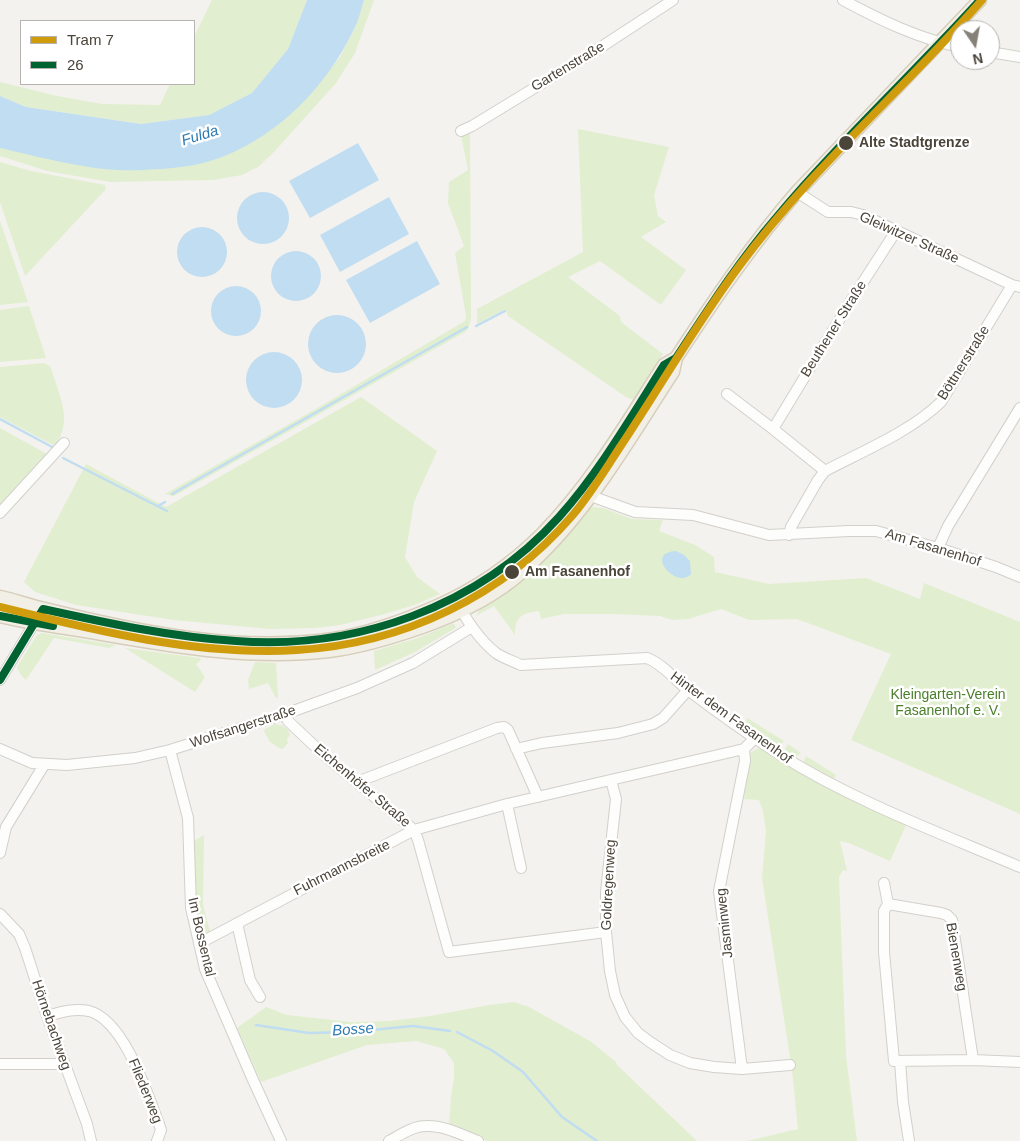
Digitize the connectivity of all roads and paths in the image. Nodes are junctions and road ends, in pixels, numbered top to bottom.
1 (673, 0) edge
2 (843, 0) edge
3 (980, 0) edge
4 (940, 43) junction
5 (950, 45) edge
6 (1000, 54) edge
7 (1020, 57) edge
8 (461, 131) dead end
9 (798, 192) junction
10 (896, 231) junction
11 (1016, 286) edge
12 (727, 394) dead end
13 (1020, 408) edge
14 (774, 429) junction
15 (64, 443) dead end
16 (825, 471) junction
17 (586, 493) junction
18 (0, 513) edge
19 (789, 535) junction
20 (938, 548) junction
21 (1020, 577) edge
22 (0, 597) edge
23 (454, 598) junction
24 (43, 609) junction
25 (462, 612) junction
26 (0, 616) edge
27 (35, 623) junction
28 (472, 627) junction
29 (0, 680) edge
30 (688, 690) junction
31 (284, 714) junction
32 (754, 738) junction
33 (0, 749) edge
34 (516, 749) junction
35 (744, 749) junction
36 (170, 750) junction
37 (44, 765) junction
38 (611, 780) junction
39 (357, 782) junction
40 (538, 797) junction
41 (507, 804) junction
42 (3, 825) edge
43 (414, 830) junction
44 (0, 853) edge
45 (521, 868) dead end
46 (1020, 868) edge
47 (884, 883) dead end
48 (888, 904) junction
49 (0, 914) edge
50 (237, 923) junction
51 (606, 932) junction
52 (200, 943) junction
53 (260, 997) dead end
54 (47, 1016) junction
55 (973, 1060) junction
56 (897, 1061) junction
57 (1020, 1062) edge
58 (0, 1064) edge
59 (64, 1064) junction
60 (790, 1065) dead end
61 (742, 1069) junction
62 (91, 1141) edge
63 (157, 1141) edge
64 (281, 1141) edge
65 (390, 1141) edge
66 (478, 1141) edge
67 (909, 1141) edge

1 - 8 street, Gartenstraße
2 - 4 street
3 - 4 main road
4 - 5 street
4 - 9 main road
6 - 7 street
9 - 10 street, Gleiwitzer Straße
9 - 17 main road
10 - 11 street, Gleiwitzer Straße
10 - 14 street, Beuthener Straße
11 - 16 street, Böttnerstraße
12 - 14 street
13 - 20 street
14 - 16 street
15 - 18 street
16 - 19 street, Böttnerstraße
17 - 19 street, Am Fasanenhof
17 - 23 main road
17 - 25 main road
19 - 20 street, Am Fasanenhof
20 - 21 street, Am Fasanenhof
22 - 24 main road
23 - 24 main road
23 - 25 street, Hinter dem Fasanenhof
24 - 27 street
25 - 27 main road
25 - 28 street, Hinter dem Fasanenhof
26 - 27 main road
27 - 29 street
28 - 30 street, Hinter dem Fasanenhof
28 - 31 street, Wolfsangerstraße
30 - 32 street, Hinter dem Fasanenhof
30 - 34 street
31 - 36 street, Wolfsangerstraße
31 - 39 street, Eichenhöfer Straße
32 - 35 street
32 - 46 street, Hinter dem Fasanenhof
33 - 37 street, Wolfsangerstraße
34 - 39 street
34 - 40 street
35 - 38 street, Fuhrmannsbreite
35 - 61 street, Jasminweg
36 - 37 street, Wolfsangerstraße
36 - 52 street, Im Bossental
37 - 42 street
38 - 40 street, Fuhrmannsbreite
38 - 51 street, Goldregenweg
39 - 43 street, Eichenhöfer Straße
40 - 41 street, Fuhrmannsbreite
41 - 43 street, Fuhrmannsbreite
41 - 45 street
42 - 44 street
43 - 50 street, Fuhrmannsbreite
43 - 51 street, Eichenhöfer Straße
47 - 48 street
48 - 55 street, Bienenweg
48 - 56 street
49 - 54 street, Hörnebachweg
50 - 52 street, Fuhrmannsbreite
50 - 53 street
51 - 61 street, Goldregenweg
52 - 64 street, Im Bossental
54 - 59 street, Hörnebachweg
54 - 63 street, Fliederweg
55 - 56 street
55 - 57 street
56 - 67 street
58 - 59 street
59 - 62 street, Hörnebachweg
60 - 61 street, Goldregenweg
65 - 66 street

